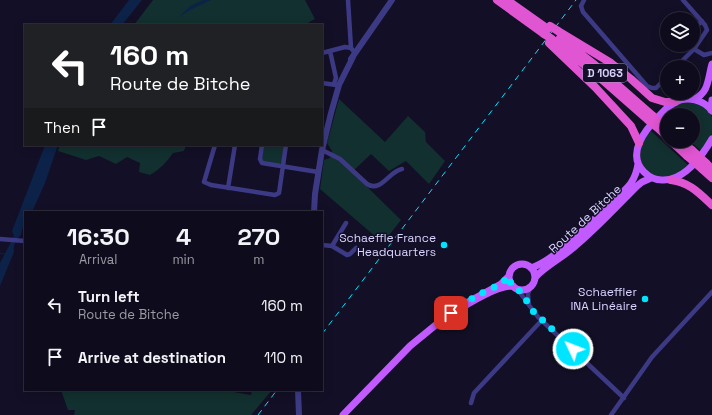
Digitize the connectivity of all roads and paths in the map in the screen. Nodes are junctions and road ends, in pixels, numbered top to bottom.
1 (348, 0) edge
2 (392, 0) edge
3 (497, 0) edge
4 (507, 0) edge
5 (584, 0) edge
6 (683, 0) edge
7 (702, 22) joint
8 (548, 33) junction
9 (700, 41) edge
10 (351, 48) junction
11 (330, 51) junction
12 (323, 52) edge
13 (691, 52) edge
14 (699, 52) edge
15 (712, 53) edge
16 (354, 55) junction
17 (683, 60) edge
18 (712, 64) edge
19 (323, 83) edge
20 (660, 84) edge
21 (337, 85) junction
22 (700, 96) edge
23 (680, 100) edge
24 (696, 100) edge
25 (712, 100) edge
26 (675, 102) junction
27 (712, 111) edge
28 (660, 126) edge
29 (712, 139) edge
30 (639, 143) junction
31 (215, 146) edge
32 (235, 146) edge
33 (262, 146) edge
34 (286, 146) edge
35 (323, 146) edge
36 (323, 146) edge
37 (682, 148) edge
38 (686, 148) edge
39 (322, 150) junction
40 (690, 153) junction
41 (638, 164) junction
42 (283, 167) junction
43 (706, 167) edge
44 (402, 169) dead end
45 (318, 172) junction
46 (651, 178) junction
47 (712, 178) edge
48 (671, 180) junction
49 (228, 188) junction
50 (712, 205) edge
51 (314, 211) edge
52 (346, 223) dead end
53 (0, 239) edge
54 (24, 241) edge
55 (323, 244) edge
56 (332, 246) junction
57 (356, 248) dead end
58 (531, 268) junction
59 (509, 276) junction
60 (535, 278) junction
61 (515, 288) junction
62 (530, 288) junction
63 (712, 292) edge
64 (529, 305) junction
65 (443, 319) junction
66 (542, 320) junction
67 (298, 391) edge
68 (624, 398) junction
69 (471, 403) dead end
70 (298, 415) edge
71 (342, 415) edge
72 (611, 415) edge

1 - 10 street
2 - 16 street
3 - 8 highway, D 1063
4 - 8 highway, D 1063
5 - 20 street
6 - 7 street
7 - 9 street
8 - 26 highway
8 - 28 highway, D 1063, bridge
8 - 30 highway
10 - 11 street
10 - 16 street
11 - 12 street
11 - 21 street
13 - 17 street
14 - 15 street
16 - 21 street
18 - 22 main road
19 - 21 street
21 - 36 street
23 - 26 main road
24 - 27 main road
25 - 27 main road
26 - 30 main road
29 - 48 main road
30 - 41 main road, Route de Bitche
31 - 49 street
32 - 49 street
33 - 42 street
34 - 42 street
35 - 39 street
37 - 40 highway
38 - 40 highway
39 - 44 street
39 - 45 street
40 - 43 highway, bridge
41 - 46 main road
41 - 58 main road, Route de Bitche
42 - 45 street
42 - 49 street
43 - 47 highway
45 - 51 street
46 - 48 main road
46 - 60 main road, Route de Bitche
48 - 50 highway
52 - 56 street
53 - 54 street
55 - 56 street
56 - 57 street
58 - 59 main road
58 - 60 main road
59 - 61 main road
59 - 65 main road
60 - 62 main road
61 - 62 main road
61 - 64 street
61 - 65 main road
62 - 64 street
63 - 68 street
64 - 66 street
65 - 71 main road
66 - 68 street
66 - 69 street
67 - 70 street
68 - 72 street

